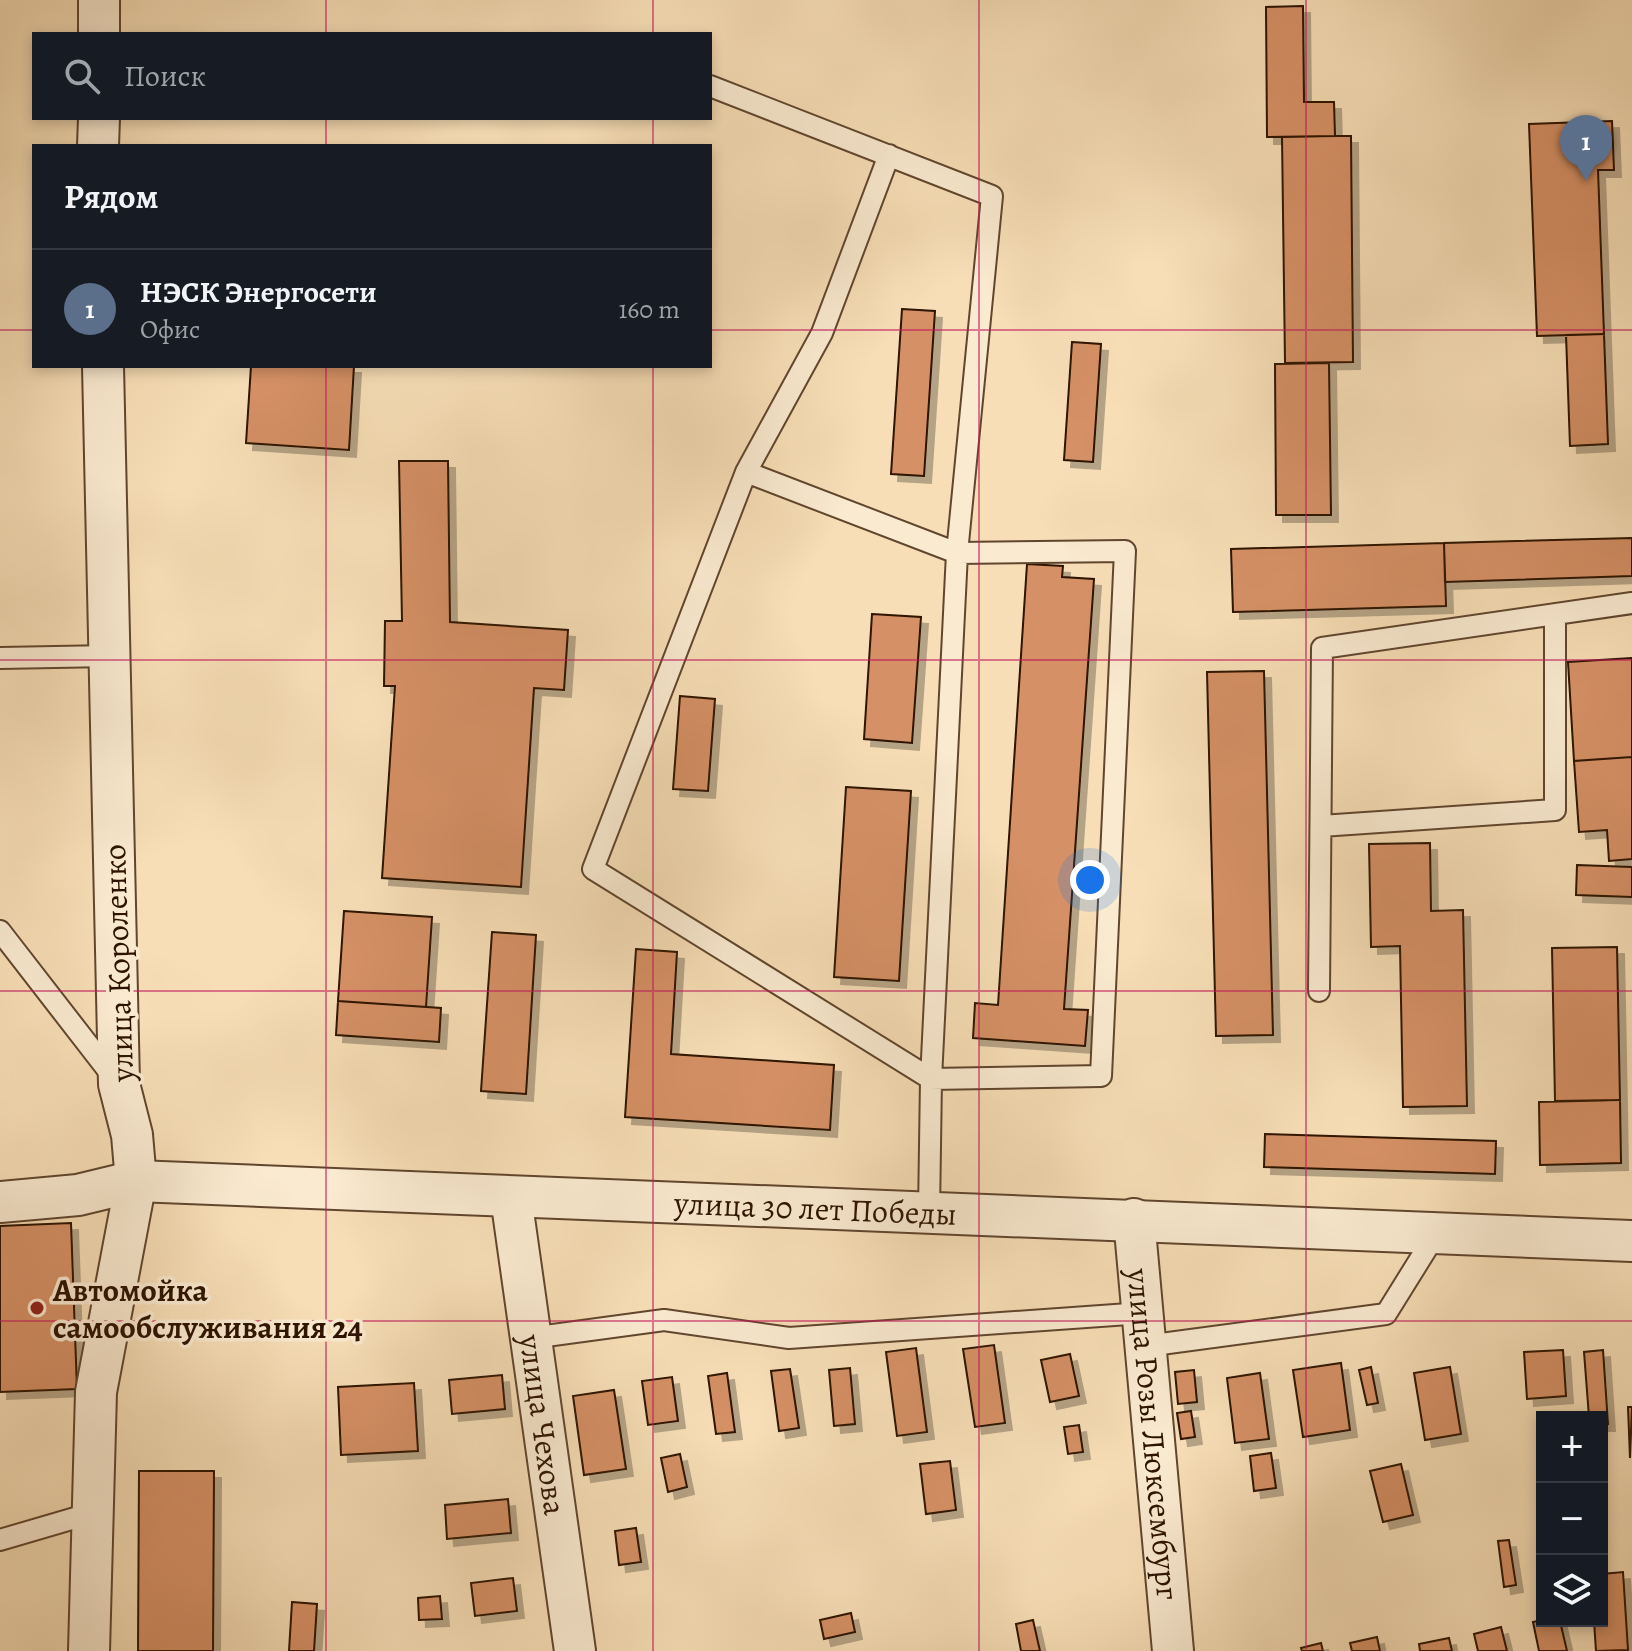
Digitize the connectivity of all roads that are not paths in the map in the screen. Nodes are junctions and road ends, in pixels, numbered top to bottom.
1 (99, 0) edge
2 (99, 32) edge
3 (712, 87) edge
4 (99, 120) edge
5 (98, 144) edge
6 (889, 155) junction
7 (103, 368) edge
8 (746, 472) junction
9 (957, 553) junction
10 (1632, 603) edge
11 (1555, 614) junction
12 (110, 656) junction
13 (0, 658) edge
14 (1321, 826) junction
15 (0, 931) edge
16 (1319, 991) dead end
17 (931, 1079) junction
18 (119, 1084) junction
19 (136, 1181) junction
20 (511, 1197) junction
21 (0, 1202) edge
22 (929, 1212) junction
23 (1134, 1219) junction
24 (1437, 1232) junction
25 (1632, 1241) edge
26 (1144, 1330) junction
27 (531, 1338) junction
28 (92, 1513) junction
29 (0, 1540) edge
30 (89, 1651) edge
31 (575, 1651) edge
32 (1173, 1651) edge

1 - 2 street
3 - 6 lane
4 - 5 street
6 - 8 lane
6 - 9 lane
7 - 12 street, улица Короленко
8 - 9 lane
8 - 17 lane
9 - 17 lane
9 - 17 lane
10 - 11 lane
11 - 14 lane
11 - 14 lane
12 - 13 lane
12 - 18 street, улица Короленко
14 - 16 lane
15 - 18 lane
17 - 22 lane
18 - 19 street, улица Короленко
19 - 20 street, улица 30 лет Победы
19 - 21 street, улица 30 лет Победы
19 - 28 street, улица Короленко
20 - 22 street, улица 30 лет Победы
20 - 27 street, улица Чехова
22 - 23 street, улица 30 лет Победы
23 - 24 street, улица 30 лет Победы
23 - 26 street, улица Розы Люксембург
24 - 25 street, улица 30 лет Победы
24 - 26 lane
26 - 27 lane
26 - 32 street, улица Розы Люксембург
27 - 31 street, улица Чехова
28 - 29 lane
28 - 30 street, улица Короленко

